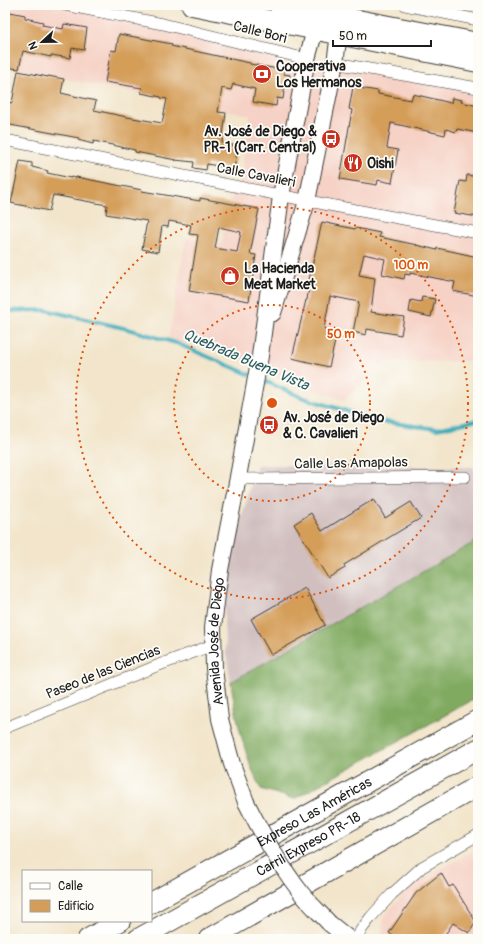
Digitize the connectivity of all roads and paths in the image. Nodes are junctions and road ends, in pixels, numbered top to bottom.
1 (65, 5) edge
2 (192, 5) edge
3 (279, 5) edge
4 (405, 5) edge
5 (319, 16) edge
6 (343, 19) edge
7 (478, 20) edge
8 (478, 43) edge
9 (307, 59) junction
10 (478, 62) edge
11 (335, 63) junction
12 (478, 88) edge
13 (5, 140) edge
14 (281, 196) junction
15 (307, 201) junction
16 (478, 233) edge
17 (260, 356) junction
18 (465, 476) dead end
19 (238, 479) junction
20 (213, 645) junction
21 (478, 720) edge
22 (5, 728) edge
23 (478, 749) edge
24 (478, 786) edge
25 (478, 835) edge
26 (152, 902) edge
27 (118, 922) edge
28 (88, 939) edge
29 (138, 939) edge
30 (209, 939) edge
31 (349, 939) edge
32 (357, 939) edge

1 - 9 street, Calle Bori
2 - 5 highway
3 - 5 highway
4 - 7 street
5 - 6 highway
5 - 9 street, Avenida José de Diego
6 - 8 highway
6 - 10 highway
6 - 11 street, Avenida José de Diego
9 - 14 street, Avenida José de Diego
11 - 12 street
11 - 15 street, Avenida José de Diego
13 - 14 street, Calle Cavalieri
14 - 15 street, Calle Cavalieri
14 - 17 street, Avenida José de Diego
15 - 16 street, Calle Cavalieri
15 - 17 street, Avenida José de Diego
17 - 19 street, Avenida José de Diego
18 - 19 street, Calle Las Amapolas
19 - 20 street, Avenida José de Diego
20 - 22 street, Paseo de las Ciencias
20 - 31 street, Avenida José de Diego, bridge
21 - 26 highway, Expreso Las Américas
23 - 29 highway, Carril Expreso PR-18
24 - 30 highway
25 - 32 street
27 - 28 highway

